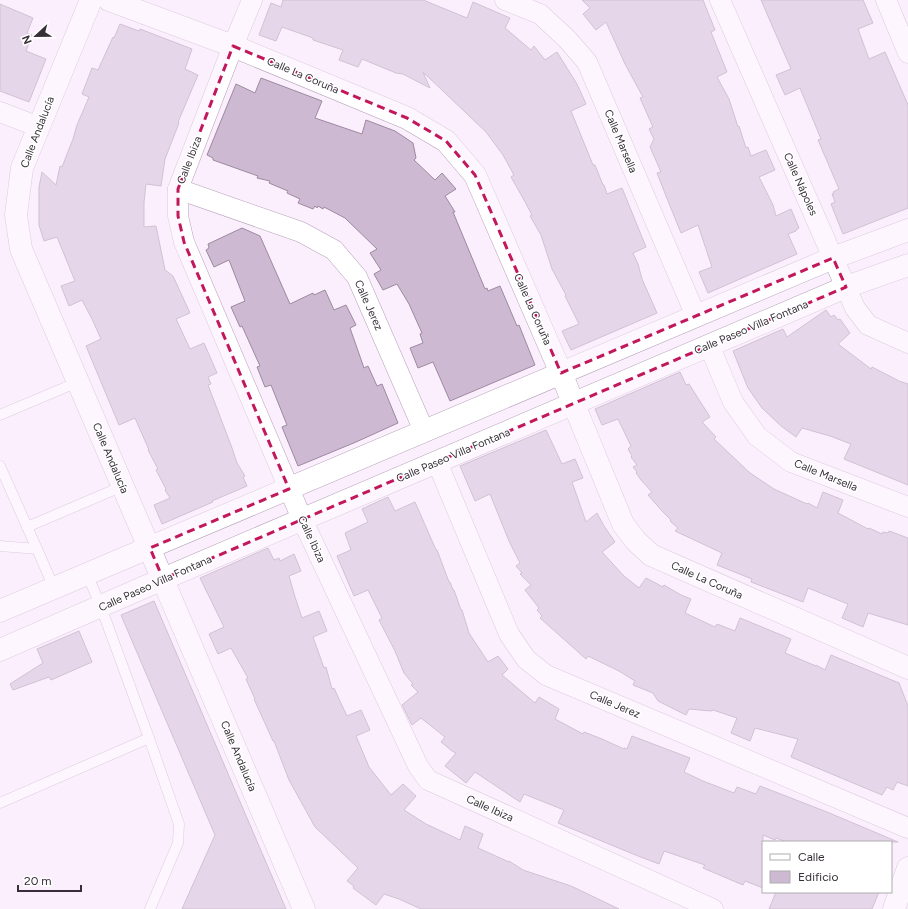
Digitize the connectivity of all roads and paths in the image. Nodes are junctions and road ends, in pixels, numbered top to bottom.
1 (91, 0) edge
2 (109, 0) edge
3 (252, 0) edge
4 (505, 0) edge
5 (720, 0) edge
6 (886, 0) edge
7 (233, 46) junction
8 (908, 53) edge
9 (0, 112) edge
10 (39, 127) junction
11 (178, 189) junction
12 (908, 230) edge
13 (833, 258) junction
14 (908, 265) edge
15 (846, 287) junction
16 (696, 316) junction
17 (908, 343) edge
18 (709, 345) junction
19 (561, 373) junction
20 (78, 382) junction
21 (573, 403) junction
22 (0, 415) edge
23 (424, 432) junction
24 (437, 462) junction
25 (0, 466) edge
26 (123, 486) junction
27 (289, 489) junction
28 (908, 507) edge
29 (302, 519) junction
30 (27, 527) junction
31 (0, 546) edge
32 (150, 548) junction
33 (36, 549) junction
34 (87, 574) junction
35 (163, 579) junction
36 (54, 588) junction
37 (101, 607) junction
38 (0, 611) edge
39 (0, 650) edge
40 (908, 668) edge
41 (149, 738) junction
42 (0, 803) edge
43 (908, 828) edge
44 (908, 868) edge
45 (308, 907) edge
46 (150, 909) edge
47 (713, 909) edge
48 (894, 909) edge

1 - 10 street, Calle Andalucía
2 - 7 street, Calle La Coruña
3 - 7 street, Calle Ibiza
4 - 16 street, Calle Marsella
5 - 13 street, Calle Nápoles
6 - 8 street
7 - 11 street, Calle Ibiza
7 - 19 street, Calle La Coruña
9 - 10 street
10 - 20 street, Calle Andalucía
11 - 23 street, Calle Jerez
11 - 27 street, Calle Ibiza
12 - 13 street
13 - 15 street, Calle Nápoles
13 - 16 street
14 - 15 street, Calle Paseo Villa Fontana
15 - 17 street, Calle Nápoles
15 - 18 street, Calle Paseo Villa Fontana
16 - 19 street
18 - 21 street, Calle Paseo Villa Fontana
18 - 28 street, Calle Marsella
19 - 21 street, Calle La Coruña
19 - 23 street
20 - 22 lane
20 - 26 street, Calle Andalucía
21 - 24 street, Calle Paseo Villa Fontana
21 - 40 street, Calle La Coruña
23 - 27 street
24 - 29 street, Calle Paseo Villa Fontana
24 - 43 street, Calle Jerez
25 - 30 lane
26 - 30 lane
26 - 32 street, Calle Andalucía
27 - 29 street, Calle Ibiza
27 - 32 street
29 - 35 street, Calle Paseo Villa Fontana
29 - 47 street, Calle Ibiza
30 - 33 lane
31 - 33 lane
32 - 34 street
32 - 35 street, Calle Andalucía
33 - 36 lane
34 - 36 street
34 - 37 lane
35 - 37 street, Calle Paseo Villa Fontana
35 - 45 street, Calle Andalucía
36 - 38 street
37 - 39 street, Calle Paseo Villa Fontana
37 - 41 lane
41 - 42 lane
41 - 46 lane
44 - 48 street

